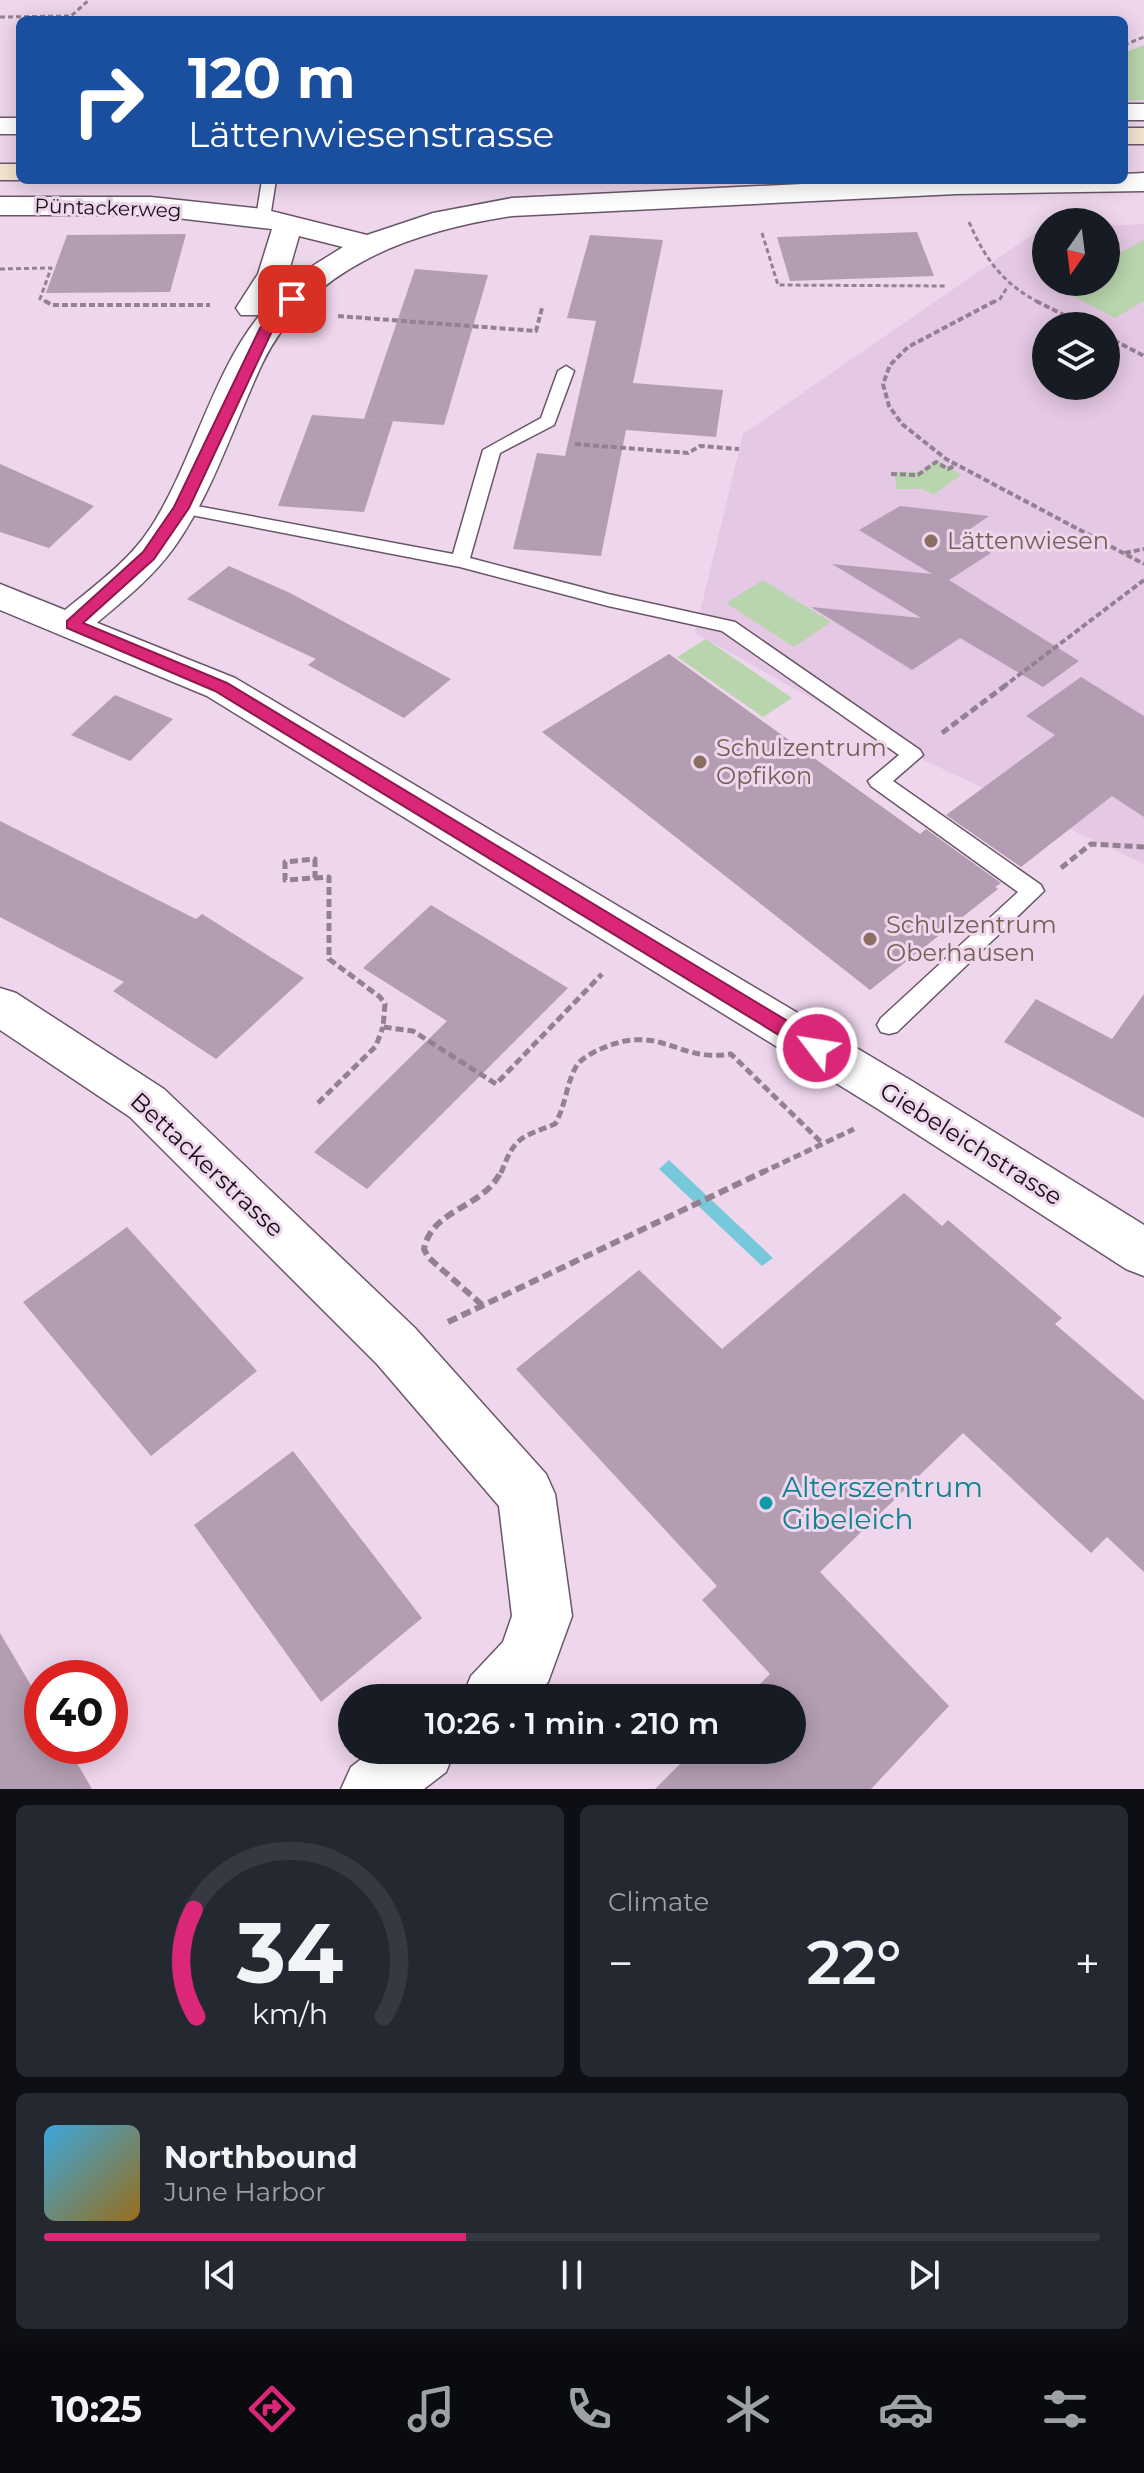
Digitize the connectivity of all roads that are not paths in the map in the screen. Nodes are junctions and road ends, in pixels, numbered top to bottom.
1 (269, 184) edge
2 (1019, 184) edge
3 (0, 206) edge
4 (272, 217) junction
5 (369, 245) junction
6 (252, 308) road end
7 (566, 371) dead end
8 (181, 508) junction
9 (460, 561) junction
10 (0, 596) edge
11 (72, 624) junction
12 (0, 1006) edge
13 (889, 1025) dead end
14 (1144, 1253) edge
15 (506, 1684) edge
16 (406, 1764) edge
17 (373, 1789) edge

1 - 4 lane
2 - 5 street
3 - 4 street, Püntackerweg
4 - 5 street, Püntackerweg
4 - 6 street
5 - 8 street
7 - 9 lane
8 - 9 lane
8 - 11 street
9 - 13 lane
10 - 11 street, Giebeleichstrasse
11 - 14 street, Giebeleichstrasse
12 - 15 street, Bettackerstrasse
16 - 17 street

